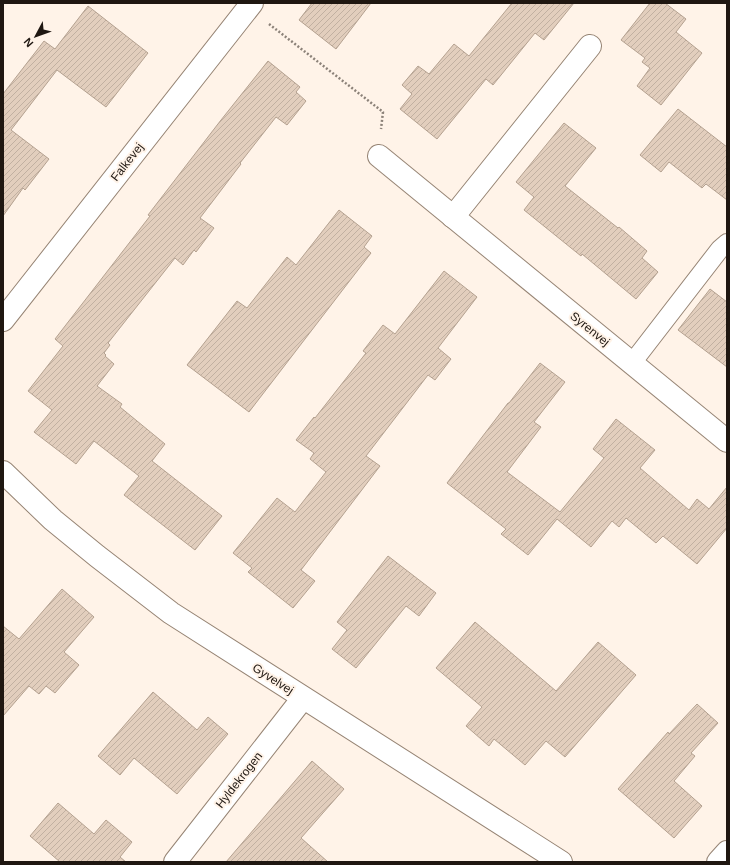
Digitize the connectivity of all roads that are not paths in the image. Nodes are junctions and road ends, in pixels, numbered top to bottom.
1 (252, 3) edge
2 (590, 46) dead end
3 (379, 156) dead end
4 (453, 217) junction
5 (727, 242) edge
6 (3, 320) edge
7 (632, 364) junction
8 (727, 441) edge
9 (3, 472) edge
10 (303, 698) junction
11 (727, 852) edge
12 (174, 862) edge
13 (560, 862) edge
14 (718, 862) edge

1 - 6 street, Falkevej
2 - 4 street
3 - 4 street, Syrenvej
4 - 7 street, Syrenvej
5 - 7 lane
7 - 8 street, Syrenvej
9 - 10 street, Gyvelvej
10 - 12 street, Hyldekrogen
10 - 13 street, Gyvelvej
11 - 14 street

